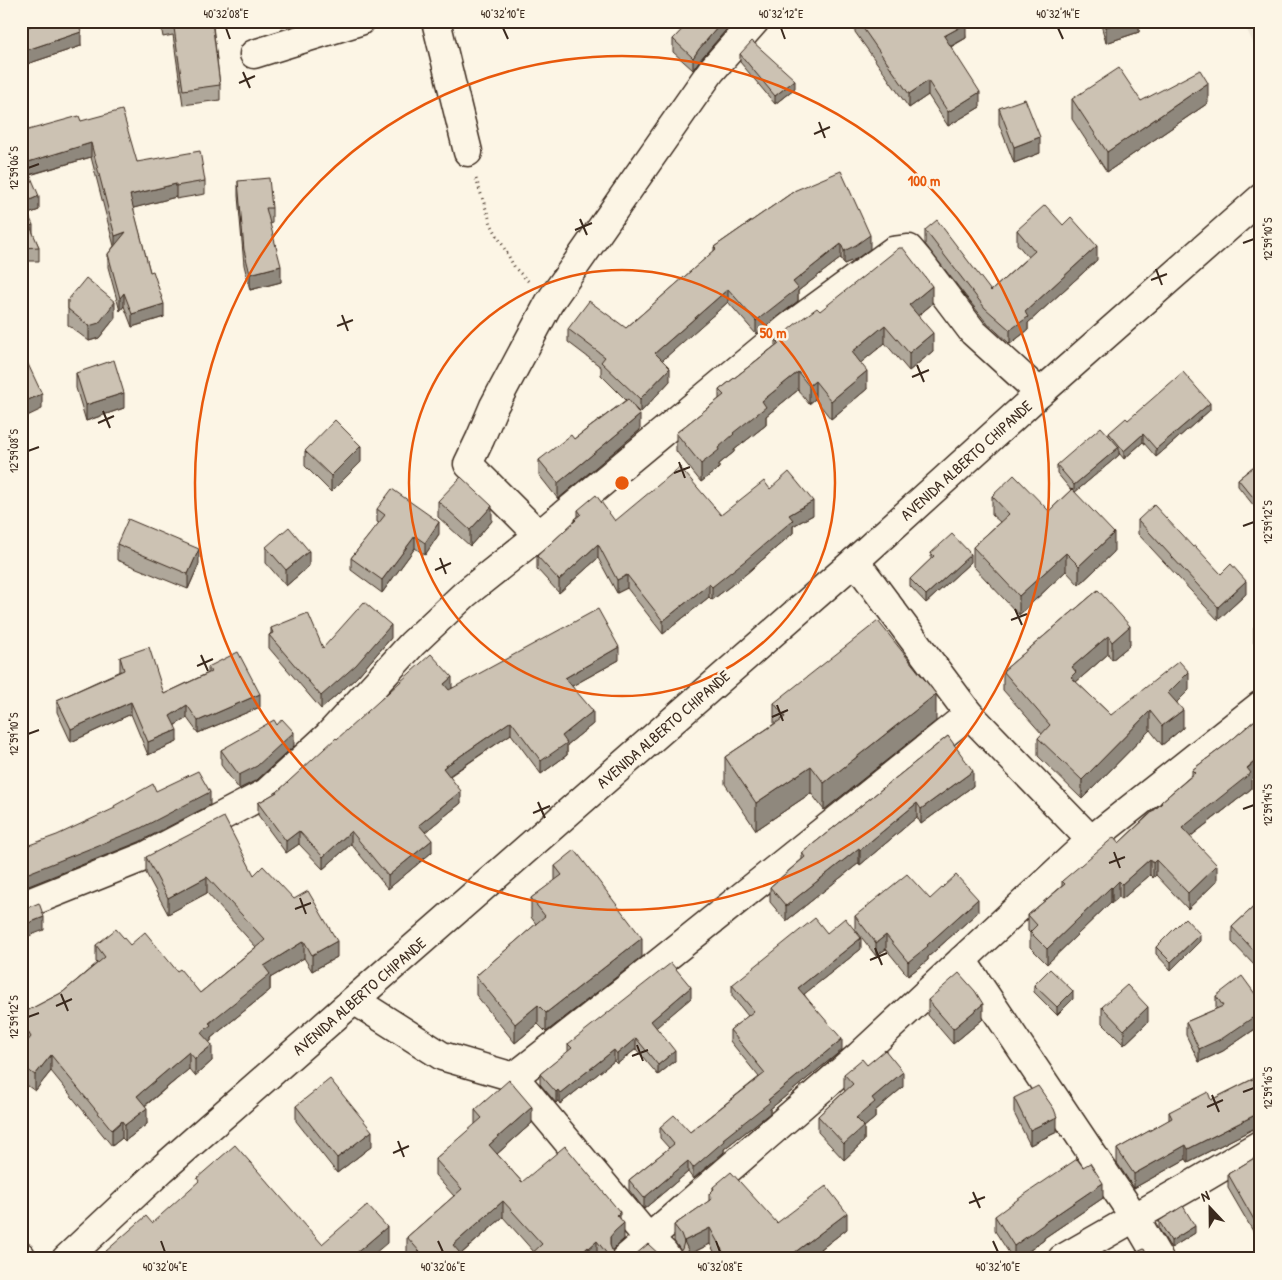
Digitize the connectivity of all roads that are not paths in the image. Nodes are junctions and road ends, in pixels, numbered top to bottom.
1 (360, 21) edge
2 (436, 21) edge
3 (755, 21) edge
4 (254, 54) dead end
5 (468, 152) road end
6 (1261, 198) edge
7 (1040, 393) junction
8 (539, 535) junction
9 (856, 561) junction
10 (1261, 705) edge
11 (969, 714) junction
12 (1091, 840) junction
13 (21, 906) edge
14 (962, 960) junction
15 (354, 1000) junction
16 (514, 1077) junction
17 (1261, 1144) edge
18 (1135, 1218) junction
19 (648, 1238) junction
20 (66, 1259) edge
21 (625, 1259) edge
22 (668, 1259) edge
23 (1062, 1259) edge
24 (1158, 1259) edge

1 - 4 street
2 - 5 street
3 - 8 street
6 - 7 street, AVENIDA ALBERTO CHIPANDE
7 - 8 street
7 - 9 street, AVENIDA ALBERTO CHIPANDE
8 - 13 street
9 - 11 street
9 - 15 street, AVENIDA ALBERTO CHIPANDE
10 - 12 street
11 - 12 street
11 - 16 street
12 - 14 street
14 - 18 street
14 - 19 street
15 - 16 street
15 - 20 street, AVENIDA ALBERTO CHIPANDE
16 - 19 street
17 - 18 street
18 - 23 street
18 - 24 street
19 - 21 street
19 - 22 street

